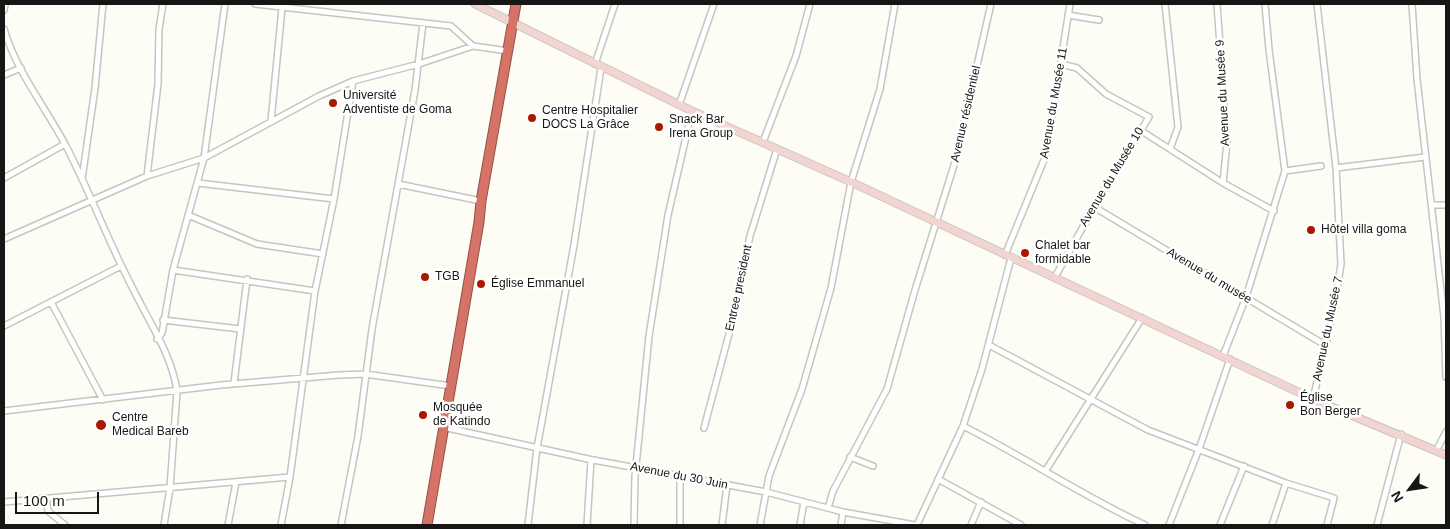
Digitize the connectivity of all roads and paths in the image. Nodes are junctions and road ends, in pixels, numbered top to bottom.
1 (5, 4) edge
2 (103, 4) edge
3 (162, 4) edge
4 (225, 4) edge
5 (255, 4) edge
6 (475, 4) edge
7 (516, 4) edge
8 (615, 4) edge
9 (714, 4) edge
10 (810, 4) edge
11 (895, 4) edge
12 (991, 4) edge
13 (1070, 4) edge
14 (1165, 4) edge
15 (1217, 4) edge
16 (1265, 4) edge
17 (1318, 4) edge
18 (1412, 4) edge
19 (282, 8) junction
20 (4, 10) edge
21 (1068, 15) junction
22 (1099, 20) dead end
23 (423, 23) junction
24 (513, 23) junction
25 (4, 29) edge
26 (473, 46) junction
27 (509, 51) junction
28 (419, 64) junction
29 (1061, 64) junction
30 (598, 66) junction
31 (21, 68) junction
32 (4, 75) edge
33 (353, 81) junction
34 (679, 105) junction
35 (692, 111) junction
36 (271, 121) junction
37 (1140, 130) junction
38 (763, 142) junction
39 (65, 144) junction
40 (777, 149) junction
41 (1170, 149) junction
42 (1425, 157) junction
43 (204, 158) junction
44 (1321, 166) dead end
45 (1336, 168) junction
46 (1284, 171) junction
47 (148, 176) junction
48 (4, 178) edge
49 (82, 179) junction
50 (851, 182) junction
51 (198, 183) junction
52 (1224, 183) junction
53 (398, 184) junction
54 (334, 199) junction
55 (481, 201) junction
56 (92, 202) junction
57 (1432, 205) junction
58 (1446, 205) edge
59 (1094, 207) junction
60 (1274, 211) junction
61 (188, 215) junction
62 (935, 222) junction
63 (4, 239) edge
64 (322, 254) junction
65 (1008, 257) junction
66 (121, 266) junction
67 (173, 270) junction
68 (1055, 277) junction
69 (247, 279) junction
70 (315, 290) junction
71 (1246, 297) junction
72 (51, 302) junction
73 (1142, 318) junction
74 (163, 320) junction
75 (4, 326) edge
76 (240, 330) junction
77 (157, 339) junction
78 (989, 345) junction
79 (1325, 345) junction
80 (1226, 357) junction
81 (366, 374) junction
82 (1446, 377) edge
83 (304, 379) junction
84 (234, 383) junction
85 (451, 386) junction
86 (177, 392) junction
87 (1090, 398) junction
88 (1313, 399) junction
89 (103, 400) junction
90 (4, 412) edge
91 (963, 426) junction
92 (443, 427) junction
93 (704, 428) dead end
94 (1446, 432) edge
95 (1401, 434) junction
96 (537, 448) junction
97 (1199, 449) junction
98 (1436, 451) junction
99 (1446, 455) edge
100 (850, 457) junction
101 (591, 460) junction
102 (873, 466) dead end
103 (1244, 466) junction
104 (636, 468) junction
105 (1046, 470) junction
106 (290, 477) junction
107 (680, 477) junction
108 (938, 479) junction
109 (236, 482) junction
110 (1286, 483) junction
111 (727, 485) junction
112 (170, 488) junction
113 (766, 492) junction
114 (46, 498) junction
115 (4, 502) edge
116 (804, 502) junction
117 (981, 502) junction
118 (828, 508) junction
119 (843, 512) junction
120 (65, 525) edge
121 (164, 525) edge
122 (228, 525) edge
123 (281, 525) edge
124 (341, 525) edge
125 (427, 525) edge
126 (528, 525) edge
127 (587, 525) edge
128 (634, 525) edge
129 (680, 525) edge
130 (722, 525) edge
131 (760, 525) edge
132 (800, 525) edge
133 (841, 525) edge
134 (916, 525) edge
135 (971, 525) edge
136 (1021, 525) edge
137 (1145, 525) edge
138 (1169, 525) edge
139 (1220, 525) edge
140 (1272, 525) edge
141 (1327, 525) edge
142 (1377, 525) edge

1 - 20 street
2 - 49 street
3 - 47 street
4 - 43 street
5 - 19 street
6 - 24 street
7 - 24 highway
8 - 30 street
9 - 34 street
10 - 38 street
11 - 50 street
12 - 62 street, Avenue résidentiel
13 - 21 street, Avenue du Musée 11
14 - 41 street
15 - 52 street, Avenue du Musée 9
16 - 46 street
17 - 45 street, Avenue du Musée 7
18 - 42 street
19 - 23 street
19 - 36 street
21 - 22 street
21 - 29 street, Avenue du Musée 11
23 - 26 street
23 - 28 street
24 - 27 highway
24 - 30 street
25 - 31 street
26 - 27 street
26 - 28 street
27 - 55 highway
28 - 33 street
28 - 53 street
29 - 37 street, Avenue du Musée 10
29 - 65 street, Avenue du Musée 11
30 - 34 street
30 - 96 street
31 - 32 street
31 - 39 street
33 - 36 street
33 - 54 street
34 - 35 street
35 - 38 street
35 - 104 street
36 - 43 street
37 - 41 street
37 - 59 street, Avenue du Musée 10
38 - 40 street
39 - 48 street
39 - 49 street
40 - 50 street
40 - 93 street, Entree president
41 - 52 street
42 - 45 street
42 - 57 street
43 - 47 street
43 - 51 street
44 - 46 street
45 - 79 street, Avenue du Musée 7
46 - 60 street
47 - 56 street
49 - 56 street
50 - 62 street
50 - 113 street
51 - 54 street
51 - 61 street
52 - 60 street
53 - 55 street
53 - 81 street
54 - 64 street
55 - 85 highway
56 - 63 street
56 - 66 street
57 - 58 street
57 - 82 street
59 - 68 street, Avenue du Musée 10
59 - 71 street, Avenue du musée
60 - 71 street
61 - 64 street
61 - 67 street
62 - 65 street
62 - 100 street, Avenue résidentiel
64 - 70 street
65 - 68 street
65 - 78 street, Avenue du Musée 11
66 - 72 street
66 - 77 street
67 - 69 street
67 - 74 street
68 - 73 street
69 - 70 street
69 - 76 street
70 - 83 street
71 - 79 street, Avenue du musée
71 - 80 street
72 - 75 street
72 - 89 street
73 - 80 street
73 - 87 street
74 - 76 street
74 - 77 street
76 - 84 street
77 - 86 street
78 - 87 street
78 - 91 street, Avenue du Musée 11
79 - 88 street, Avenue du Musée 7
80 - 88 street
80 - 97 street
81 - 83 street
81 - 85 street
81 - 124 street
83 - 84 street
83 - 106 street
84 - 86 street
85 - 92 highway
86 - 89 street
86 - 112 street
87 - 97 street
87 - 105 street
88 - 95 street
89 - 90 street
91 - 105 street
91 - 108 street, Avenue du Musée 11
92 - 96 street, Avenue du 30 Juin
92 - 125 highway
94 - 98 street
95 - 98 street
95 - 142 street
96 - 101 street, Avenue du 30 Juin
96 - 126 street
97 - 103 street
97 - 138 street
98 - 99 street
100 - 102 street
100 - 118 street, Avenue résidentiel
101 - 104 street, Avenue du 30 Juin
101 - 127 street
103 - 110 street
103 - 139 street
104 - 107 street, Avenue du 30 Juin
104 - 128 street
105 - 137 street
106 - 109 street
106 - 123 street
107 - 111 street, Avenue du 30 Juin
107 - 129 street
108 - 117 street
108 - 134 street, Avenue du Musée 11
109 - 112 street
109 - 122 street
110 - 140 street
110 - 141 street
111 - 113 street, Avenue du 30 Juin
111 - 130 street
112 - 114 street
112 - 121 street
113 - 116 street, Avenue du 30 Juin
113 - 131 street
114 - 115 street
114 - 120 street
116 - 118 street, Avenue du 30 Juin
116 - 132 street
117 - 135 street
117 - 136 street
118 - 119 street, Avenue du 30 Juin
119 - 133 street
119 - 134 street, Avenue du 30 Juin

